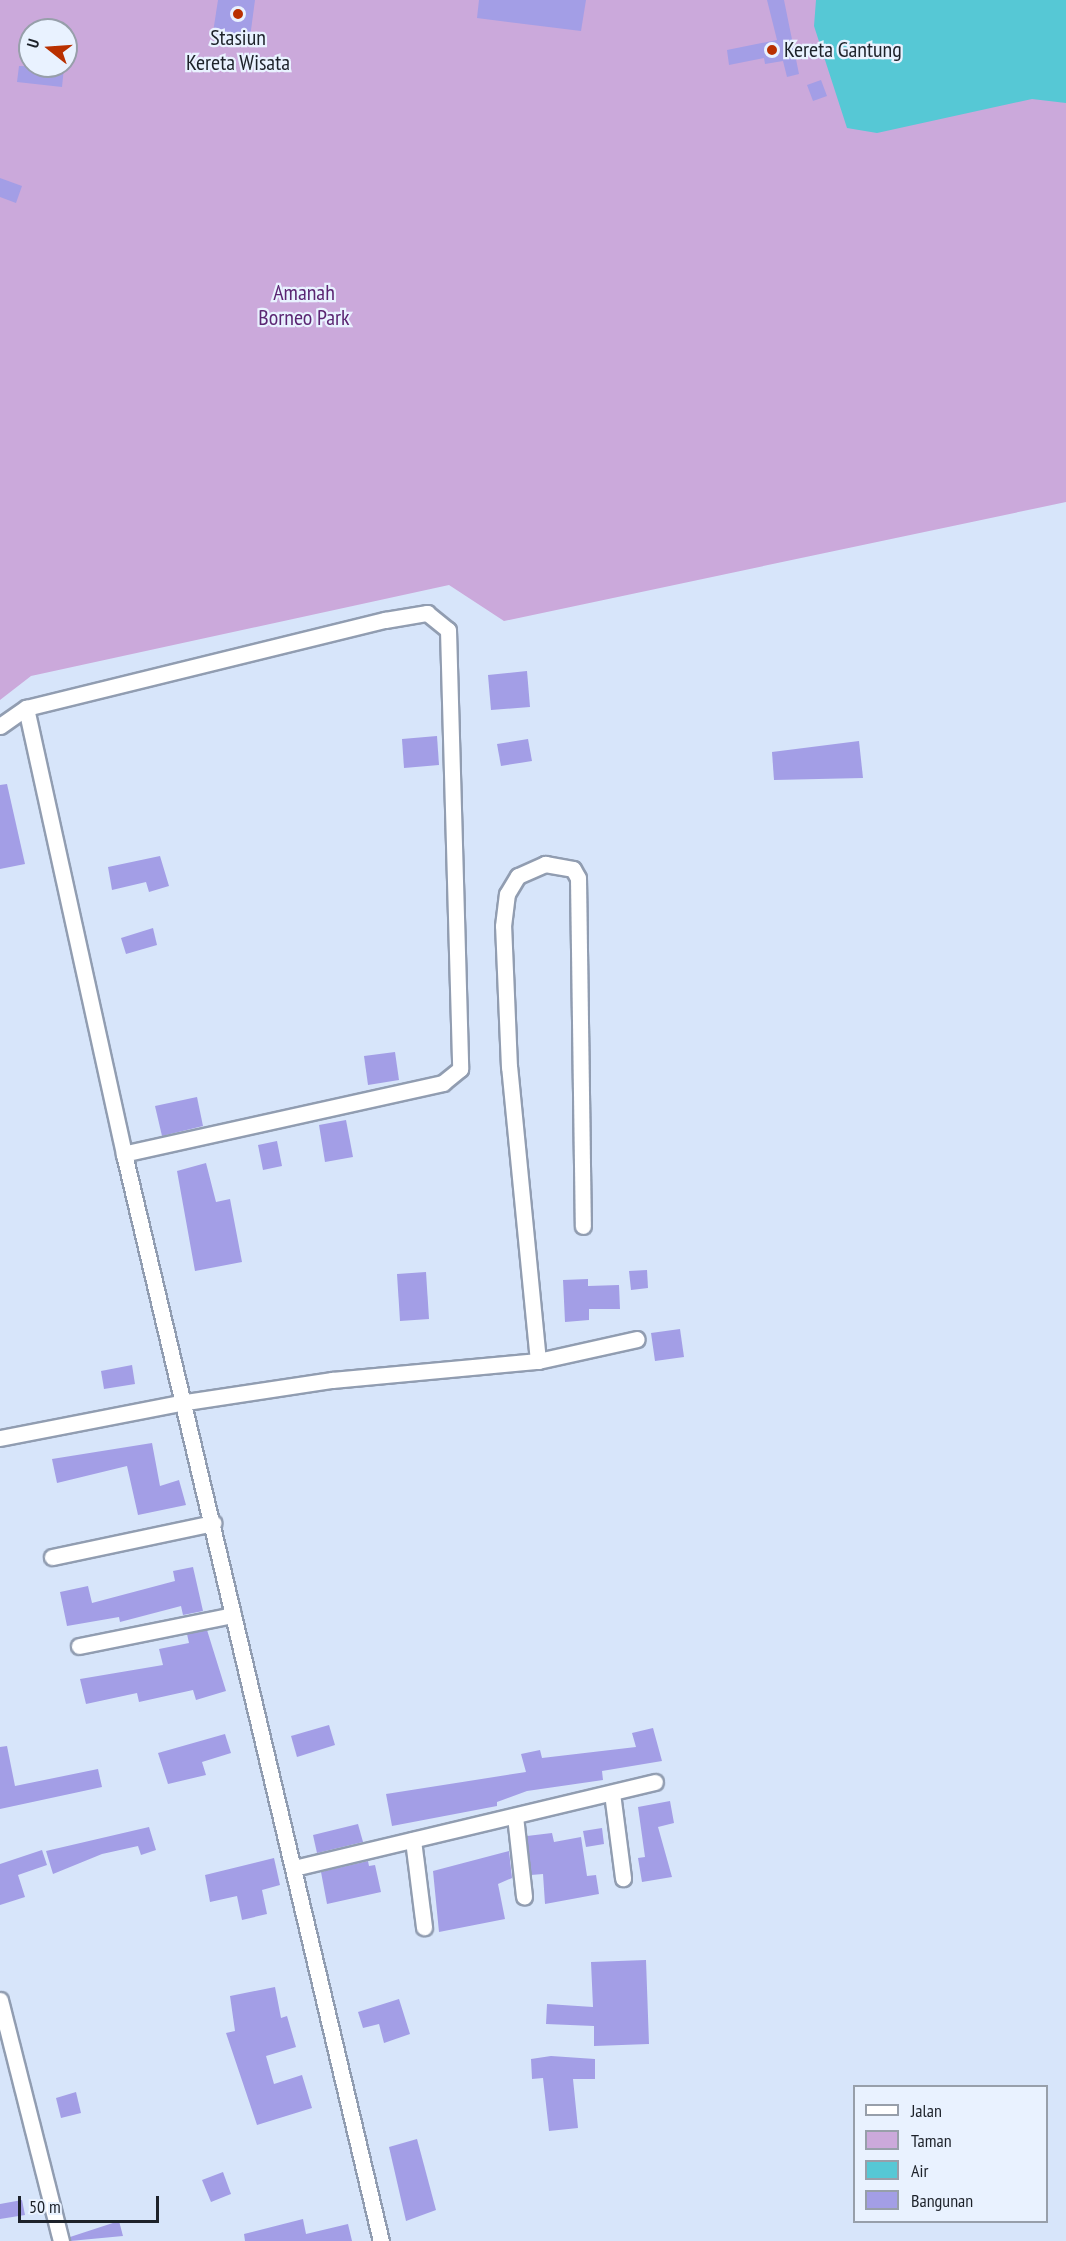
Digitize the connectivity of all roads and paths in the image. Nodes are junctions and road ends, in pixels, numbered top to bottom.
1 (26, 708) junction
2 (0, 726) edge
3 (124, 1154) junction
4 (583, 1226) dead end
5 (637, 1339) dead end
6 (538, 1361) junction
7 (186, 1402) junction
8 (0, 1438) edge
9 (213, 1523) junction
10 (52, 1557) dead end
11 (234, 1615) junction
12 (79, 1646) dead end
13 (655, 1782) dead end
14 (612, 1793) junction
15 (515, 1816) junction
16 (413, 1840) junction
17 (294, 1868) junction
18 (623, 1878) dead end
19 (524, 1896) dead end
20 (424, 1927) dead end
21 (0, 2000) edge
22 (61, 2241) edge
23 (381, 2241) edge

1 - 2 street
1 - 3 street
1 - 3 street
3 - 7 street
4 - 6 street
5 - 6 street
6 - 7 street
7 - 8 street
7 - 9 street
9 - 10 street
9 - 11 street
11 - 12 street
11 - 17 street
13 - 14 street
14 - 15 street
14 - 18 street
15 - 16 street
15 - 19 street
16 - 17 street
16 - 20 street
17 - 23 street
21 - 22 street

